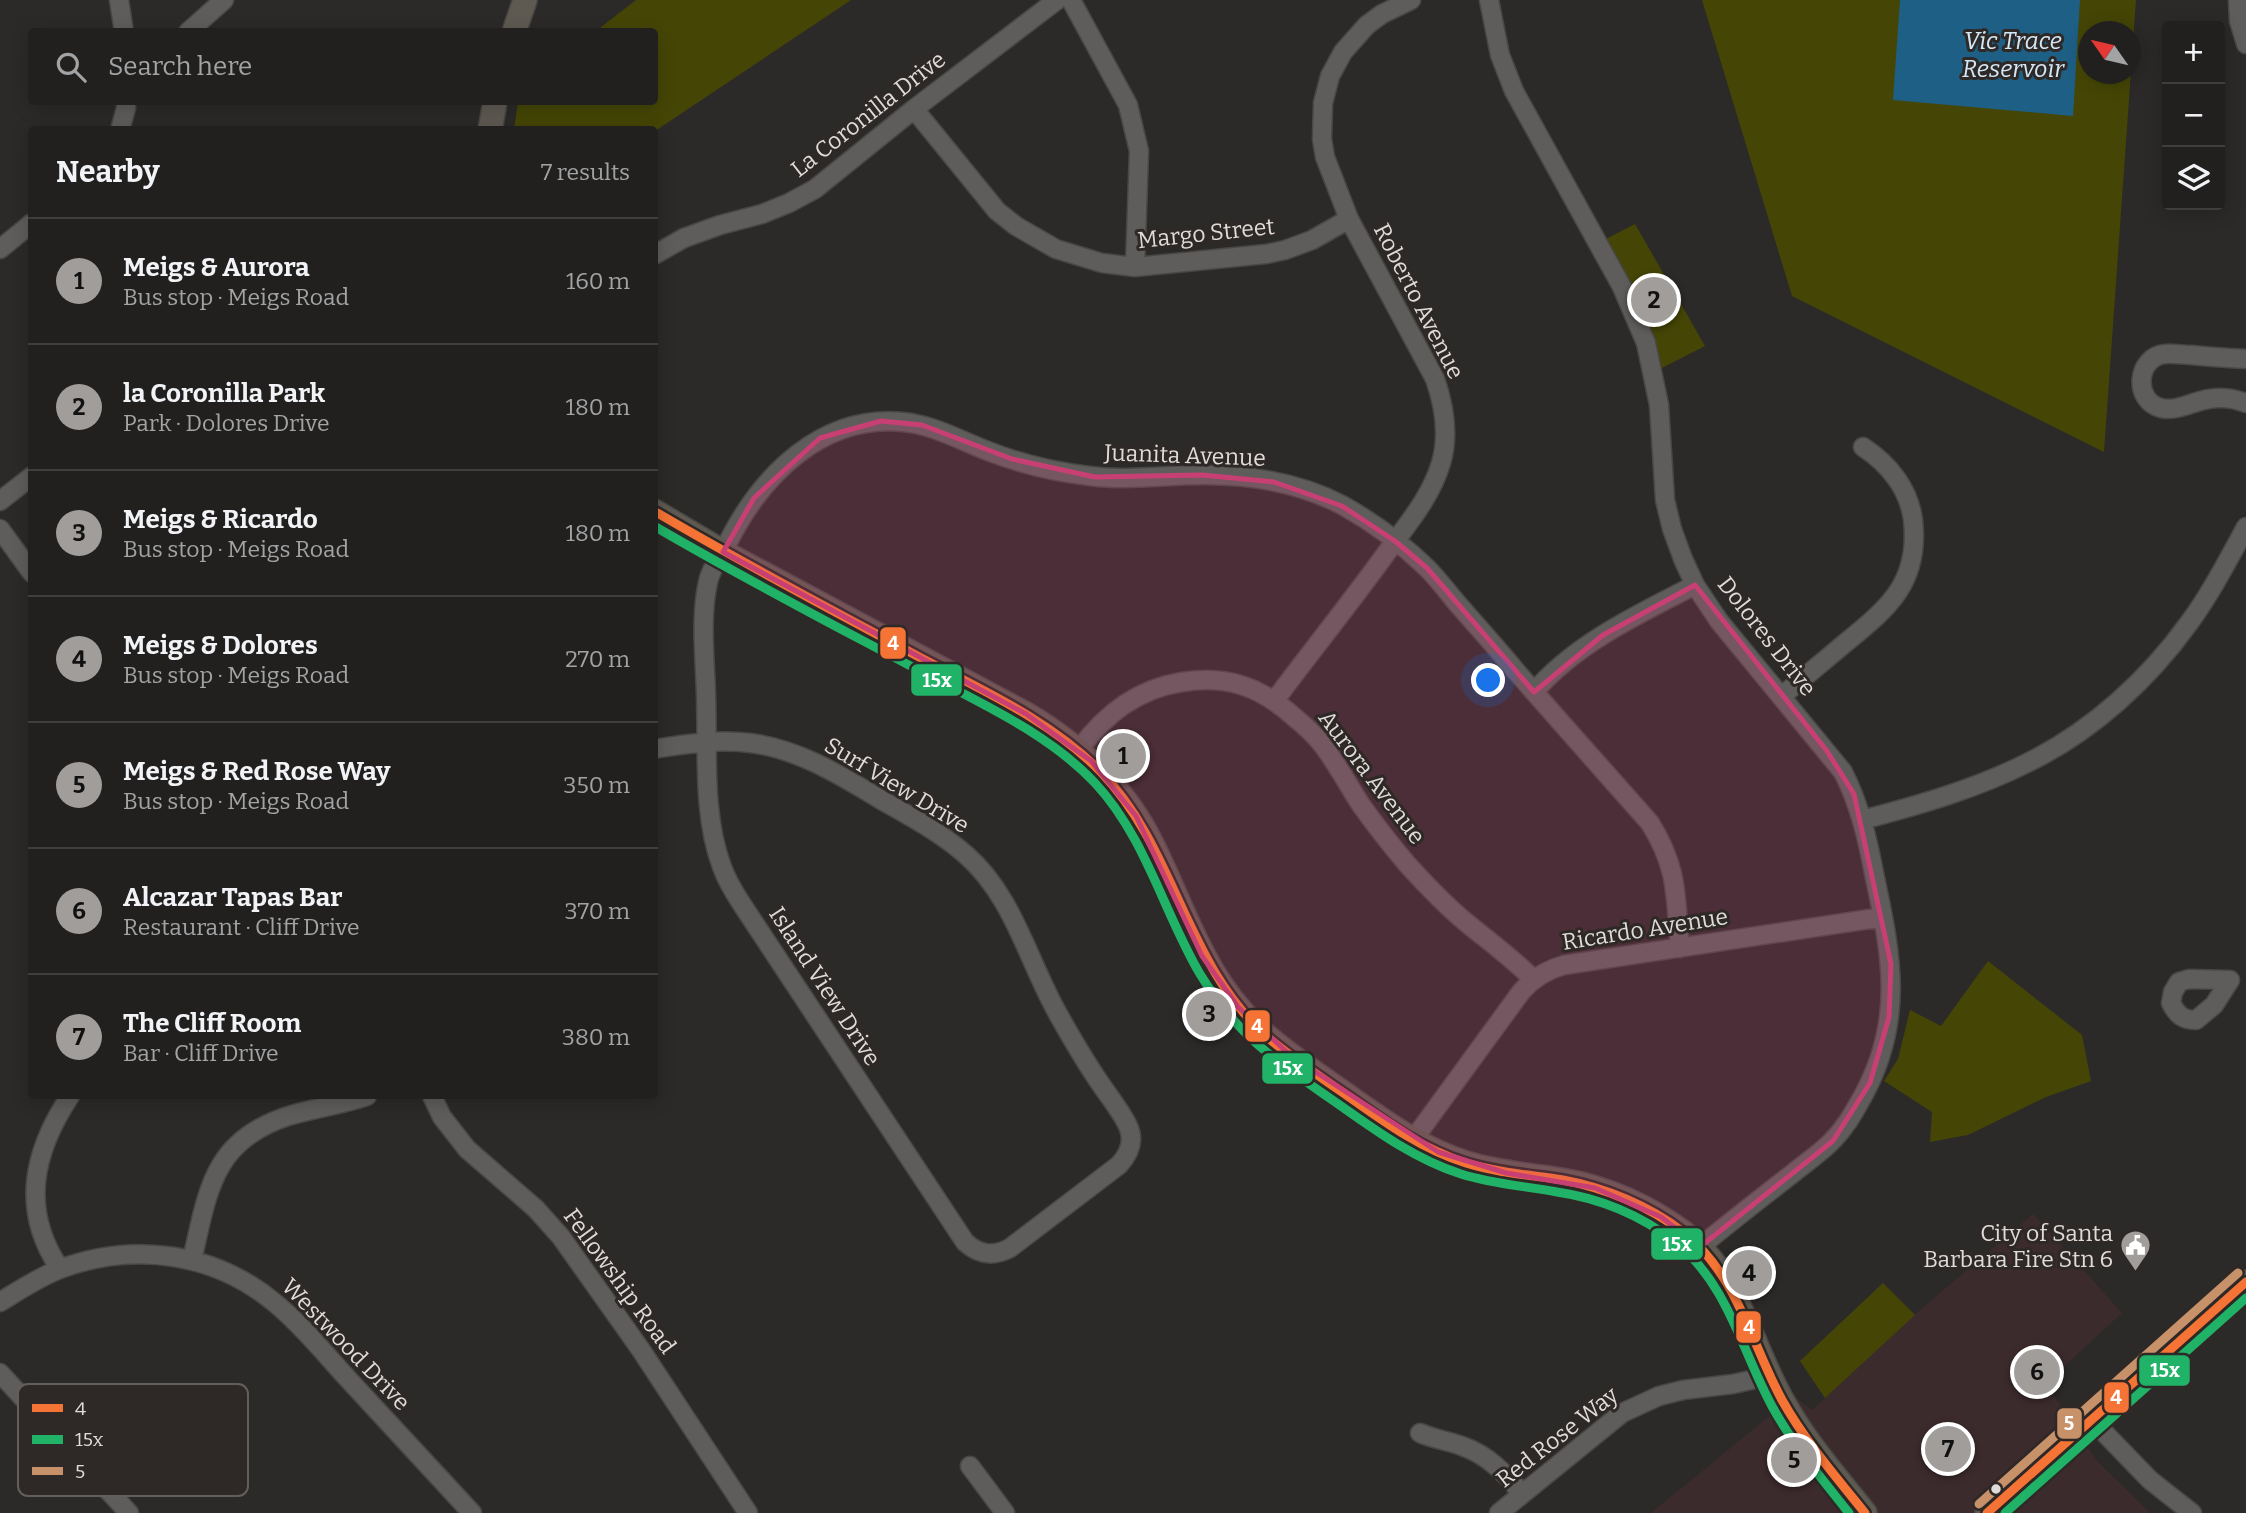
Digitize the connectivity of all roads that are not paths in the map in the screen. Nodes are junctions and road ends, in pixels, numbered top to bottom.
1 (120, 0) edge
2 (224, 0) edge
3 (525, 0) edge
4 (1057, 0) edge
5 (1071, 0) edge
6 (1411, 0) edge
7 (1489, 0) edge
8 (2238, 0) edge
9 (124, 28) edge
10 (192, 28) edge
11 (515, 28) edge
12 (2246, 44) edge
13 (126, 105) edge
14 (494, 105) edge
15 (914, 109) junction
16 (121, 126) edge
17 (491, 126) edge
18 (1349, 219) junction
19 (28, 226) edge
20 (0, 249) edge
21 (658, 253) edge
22 (1135, 267) junction
23 (2246, 359) edge
24 (2246, 403) edge
25 (1863, 447) dead end
26 (28, 479) edge
27 (0, 501) edge
28 (658, 513) edge
29 (2246, 527) edge
30 (0, 528) edge
31 (1395, 541) junction
32 (723, 552) junction
33 (28, 567) edge
34 (1695, 585) junction
35 (1534, 692) junction
36 (1782, 696) junction
37 (1275, 701) junction
38 (708, 743) junction
39 (658, 748) edge
40 (1079, 750) junction
41 (1862, 820) junction
42 (1883, 917) junction
43 (1680, 948) junction
44 (2246, 970) edge
45 (1532, 979) junction
46 (2230, 979) dead end
47 (68, 1099) edge
48 (356, 1099) edge
49 (433, 1099) edge
50 (1413, 1140) junction
51 (1119, 1165) joint
52 (1700, 1247) junction
53 (192, 1260) junction
54 (60, 1269) junction
55 (2246, 1282) edge
56 (0, 1303) edge
57 (0, 1373) edge
58 (1769, 1376) junction
59 (18, 1393) edge
60 (2091, 1419) junction
61 (1420, 1433) dead end
62 (970, 1466) dead end
63 (1522, 1494) junction
64 (113, 1496) edge
65 (129, 1513) edge
66 (472, 1513) edge
67 (748, 1513) edge
68 (1004, 1513) edge
69 (1499, 1513) edge
70 (1865, 1513) edge
71 (1987, 1513) edge
72 (2192, 1513) edge

1 - 9 street
2 - 10 street
3 - 11 main road
4 - 15 street, La Coronilla Drive
5 - 22 street
6 - 18 street, Roberto Avenue
7 - 34 street, Dolores Drive
8 - 12 street
13 - 16 street
14 - 17 main road
15 - 21 street, La Coronilla Drive
15 - 22 street, Margo Street
18 - 22 street, Margo Street
18 - 31 street, Roberto Avenue
19 - 20 street
23 - 24 street
25 - 36 street
26 - 27 street
28 - 32 main road
29 - 41 street
30 - 33 street
31 - 32 street, Juanita Avenue
31 - 35 street, Juanita Avenue
31 - 37 street, Roberto Avenue
32 - 38 street, Island View Drive
32 - 40 main road
34 - 35 street
34 - 36 street, Dolores Drive
35 - 43 street, Juanita Avenue
36 - 41 street, Dolores Drive
37 - 40 street, Aurora Avenue
37 - 45 street, Aurora Avenue
38 - 39 street, Surf View Drive
38 - 51 street, Surf View Drive
38 - 51 street, Island View Drive
40 - 50 main road
41 - 42 street, Dolores Drive
42 - 43 street, Ricardo Avenue
42 - 52 street, Dolores Drive
43 - 45 street, Ricardo Avenue
44 - 46 street
45 - 50 street, Ricardo Avenue
47 - 54 street
48 - 53 street
49 - 67 street, Fellowship Road
50 - 52 main road
52 - 58 main road
53 - 54 street, Westwood Drive
53 - 66 street, Westwood Drive
54 - 56 street, Westwood Drive
55 - 60 main road
57 - 59 street
58 - 63 street, Red Rose Way
58 - 70 main road
60 - 71 main road
60 - 72 street
61 - 63 street
62 - 68 street
63 - 69 street, Red Rose Way
64 - 65 street

